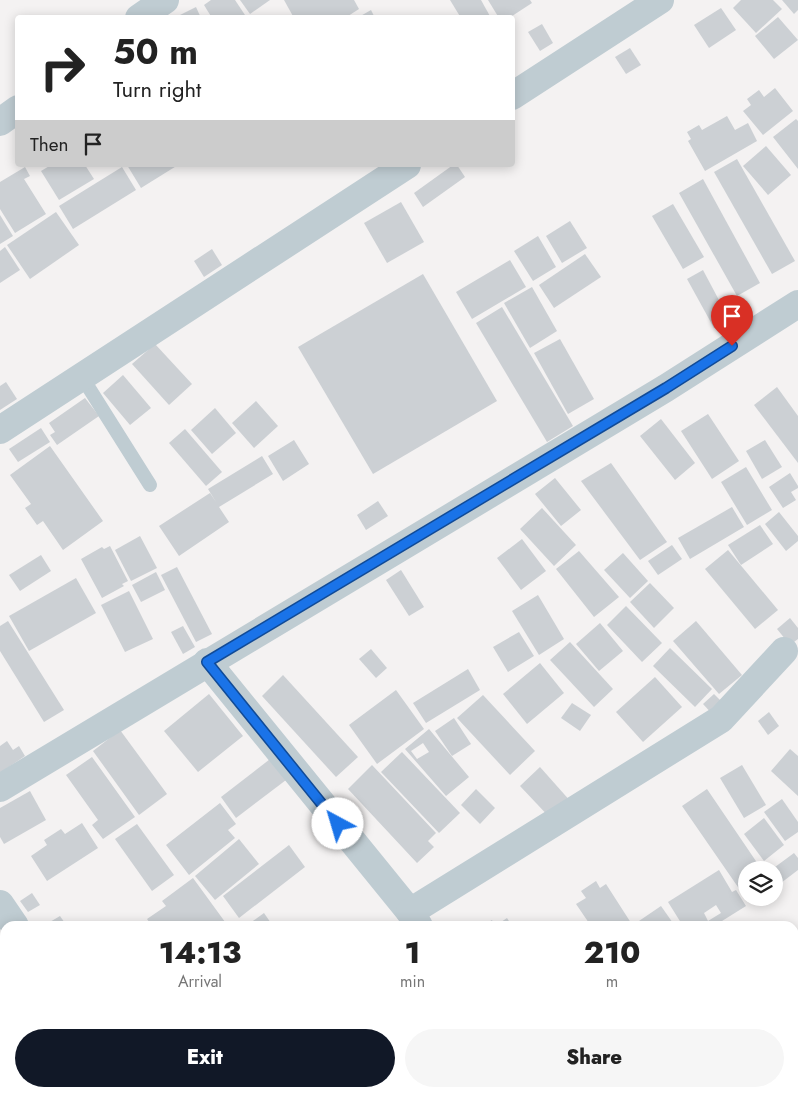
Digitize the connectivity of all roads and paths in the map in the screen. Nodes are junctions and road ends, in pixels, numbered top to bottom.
1 (165, 0) edge
2 (660, 0) edge
3 (143, 15) edge
4 (515, 94) edge
5 (15, 111) edge
6 (0, 122) edge
7 (404, 167) edge
8 (798, 304) edge
9 (82, 377) junction
10 (0, 430) edge
11 (150, 485) dead end
12 (784, 651) dead end
13 (207, 662) junction
14 (0, 788) edge
15 (0, 904) edge
16 (415, 919) edge
17 (12, 921) edge

1 - 3 street
2 - 4 street
5 - 6 street
7 - 9 street
8 - 13 street
9 - 10 street
9 - 11 lane
12 - 16 street
13 - 14 street
13 - 16 street
15 - 17 street

